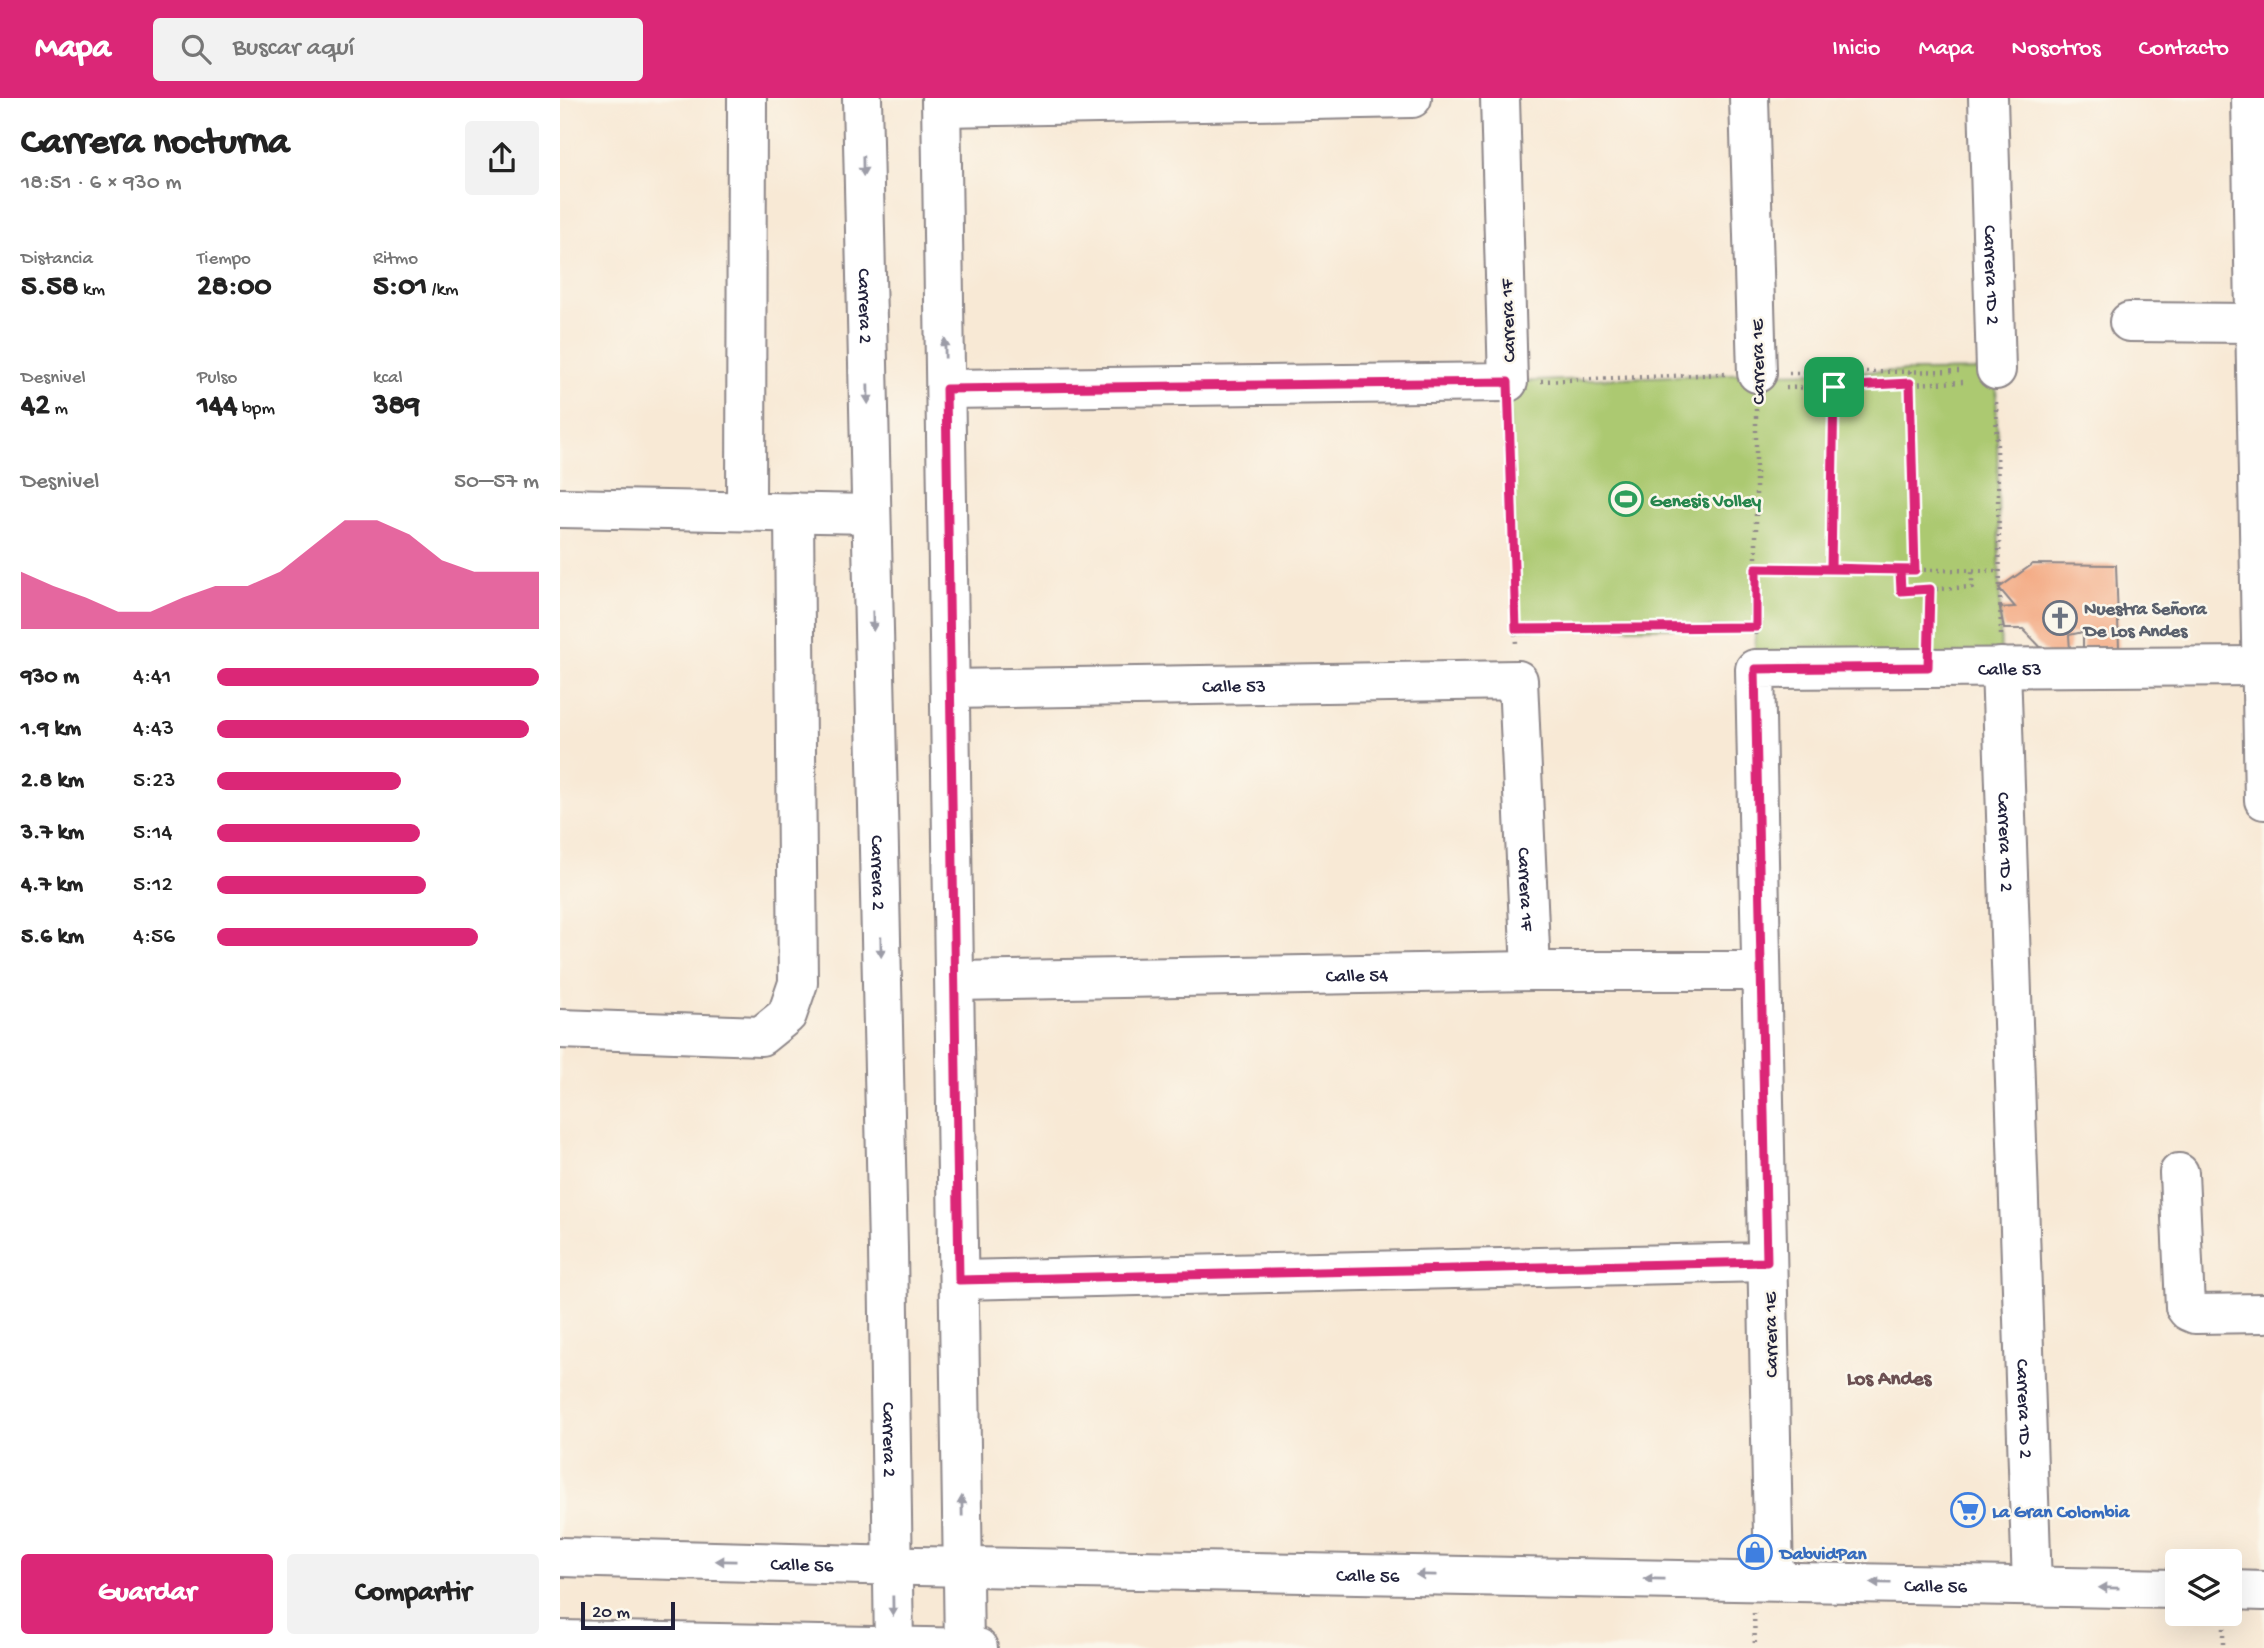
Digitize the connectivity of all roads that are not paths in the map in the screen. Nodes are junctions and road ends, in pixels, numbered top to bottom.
1 (747, 98) edge
2 (862, 98) edge
3 (1412, 98) edge
4 (1500, 98) edge
5 (1749, 98) edge
6 (1988, 98) edge
7 (2251, 98) edge
8 (942, 102) edge
9 (2129, 322) dead end
10 (2255, 323) junction
11 (1984, 376) road end
12 (1768, 377) road end
13 (946, 389) junction
14 (560, 508) edge
15 (746, 511) junction
16 (794, 512) junction
17 (871, 514) junction
18 (2263, 666) edge
19 (2001, 667) junction
20 (1755, 669) joint
21 (1518, 680) joint
22 (950, 688) junction
23 (2264, 800) edge
24 (1531, 971) junction
25 (1761, 971) junction
26 (955, 981) junction
27 (560, 1029) edge
28 (2179, 1173) dead end
29 (1767, 1262) junction
30 (959, 1280) junction
31 (2264, 1312) edge
32 (560, 1557) edge
33 (892, 1565) junction
34 (963, 1565) junction
35 (1774, 1581) junction
36 (2032, 1586) junction
37 (2165, 1589) edge
38 (2242, 1590) edge
39 (2264, 1591) edge
40 (560, 1640) edge
41 (894, 1647) edge
42 (964, 1648) edge
43 (978, 1648) edge

1 - 15 street
2 -> 17 street, Carrera 2
3 - 8 street
4 - 13 street, Carrera 1F
5 - 12 street, Carrera 1E
6 - 11 street, Carrera 1D 2
7 - 10 street
13 -> 8 street
9 - 10 street
10 - 18 street
13 - 22 street
14 - 15 street
15 - 16 street
16 - 17 street
16 - 27 street
17 -> 33 street, Carrera 2
18 - 19 street, Calle 53
18 - 23 street
19 - 20 street, Calle 53
19 - 36 street, Carrera 1D 2
20 - 25 street, Carrera 1E
21 - 22 street, Calle 53
21 - 24 street, Carrera 1F
22 - 26 street
24 - 25 street, Calle 54
24 - 26 street, Calle 54
25 - 29 street, Carrera 1E
26 - 30 street
28 - 31 street
29 - 30 street
29 - 35 street, Carrera 1E
34 -> 30 street
33 -> 32 street, Calle 56
33 - 34 street, Calle 56
33 -> 41 street, Carrera 2
35 -> 34 street, Calle 56
34 - 42 street
36 -> 35 street, Calle 56
37 -> 36 street, Calle 56
38 - 39 street
40 - 41 street
41 - 42 street
42 - 43 street

